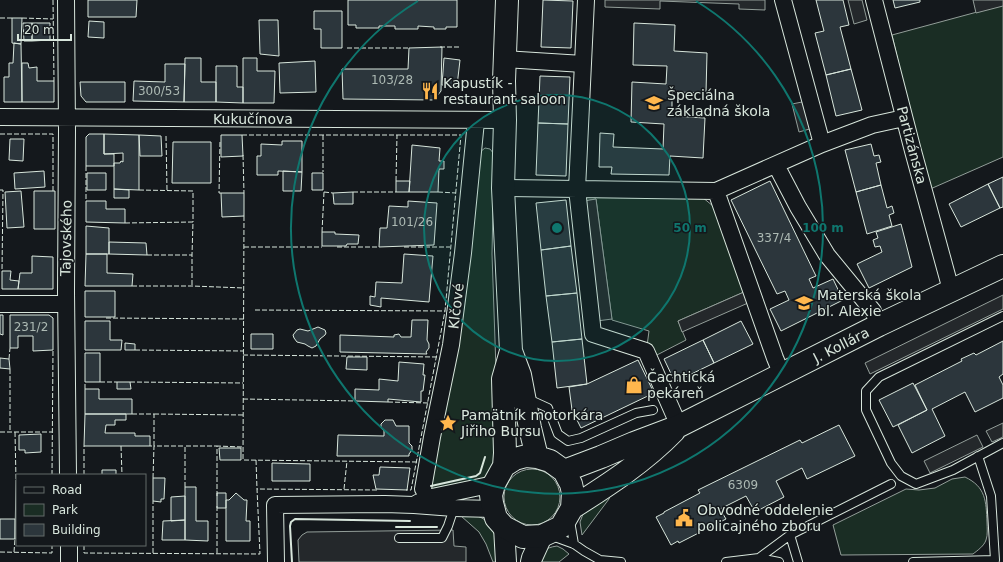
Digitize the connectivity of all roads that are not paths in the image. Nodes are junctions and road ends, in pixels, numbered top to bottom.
1 (66, 0) edge
2 (507, 0) edge
3 (586, 0) edge
4 (783, 0) edge
5 (874, 0) edge
6 (505, 59) junction
7 (583, 64) junction
8 (0, 117) edge
9 (67, 118) junction
10 (904, 118) junction
11 (506, 120) junction
12 (476, 121) junction
13 (822, 144) junction
14 (776, 165) junction
15 (504, 188) junction
16 (577, 189) junction
17 (716, 191) junction
18 (1003, 266) edge
19 (951, 290) junction
20 (0, 304) edge
21 (66, 304) junction
22 (1003, 316) edge
23 (879, 325) junction
24 (511, 351) junction
25 (782, 375) junction
26 (524, 398) junction
27 (653, 410) dead end
28 (679, 426) junction
29 (1003, 443) edge
30 (978, 456) junction
31 (537, 457) junction
32 (504, 466) junction
33 (564, 471) junction
34 (68, 474) edge
35 (494, 484) junction
36 (891, 484) dead end
37 (423, 489) dead end
38 (414, 505) junction
39 (454, 508) junction
40 (570, 512) junction
41 (498, 518) junction
42 (544, 535) junction
43 (790, 535) junction
44 (399, 538) dead end
45 (574, 544) junction
46 (69, 546) edge
47 (759, 558) junction
48 (958, 561) edge
49 (995, 561) edge
50 (69, 562) edge
51 (276, 562) edge
52 (506, 562) edge
53 (531, 562) edge
54 (621, 562) edge
55 (726, 562) edge
56 (779, 562) edge
57 (798, 562) edge
58 (913, 562) edge

1 - 9 street, Tajovského
2 - 6 main road
3 - 7 street
4 - 13 street
5 - 10 street, Partizánska
6 - 7 street
6 - 11 main road
7 - 16 street
8 - 9 street, Kukučínova
9 - 12 street, Kukučínova
9 - 21 street, Tajovského
10 - 13 street
10 - 19 street, Partizánska
11 - 12 street, Kukučínova
11 - 15 main road
12 - 37 street, Klčové
13 - 14 street
14 - 17 street
14 - 23 street
15 - 16 street
15 - 24 main road
16 - 17 street
16 - 28 street
17 - 25 street
18 - 19 main road, J. Kollára
19 - 23 main road, J. Kollára
20 - 21 street
21 - 34 street, Tajovského
22 - 30 lane
23 - 25 main road, J. Kollára
24 - 26 main road
24 - 32 main road
25 - 28 main road, J. Kollára
26 - 27 lane
26 - 31 main road
28 - 33 main road, J. Kollára
28 - 40 main road, J. Kollára
29 - 30 lane
30 - 49 lane
31 - 32 main road
31 - 33 main road
32 - 35 main road
33 - 40 main road
35 - 38 street
35 - 41 main road
36 - 43 lane
38 - 39 street
38 - 51 street
39 - 41 street
39 - 44 lane
40 - 42 main road
40 - 45 lane
41 - 42 main road
41 - 52 street
42 - 45 lane
42 - 53 street
43 - 47 lane
43 - 57 lane
45 - 54 lane
46 - 50 street
47 - 55 lane
47 - 56 lane
48 - 49 lane
48 - 58 lane

